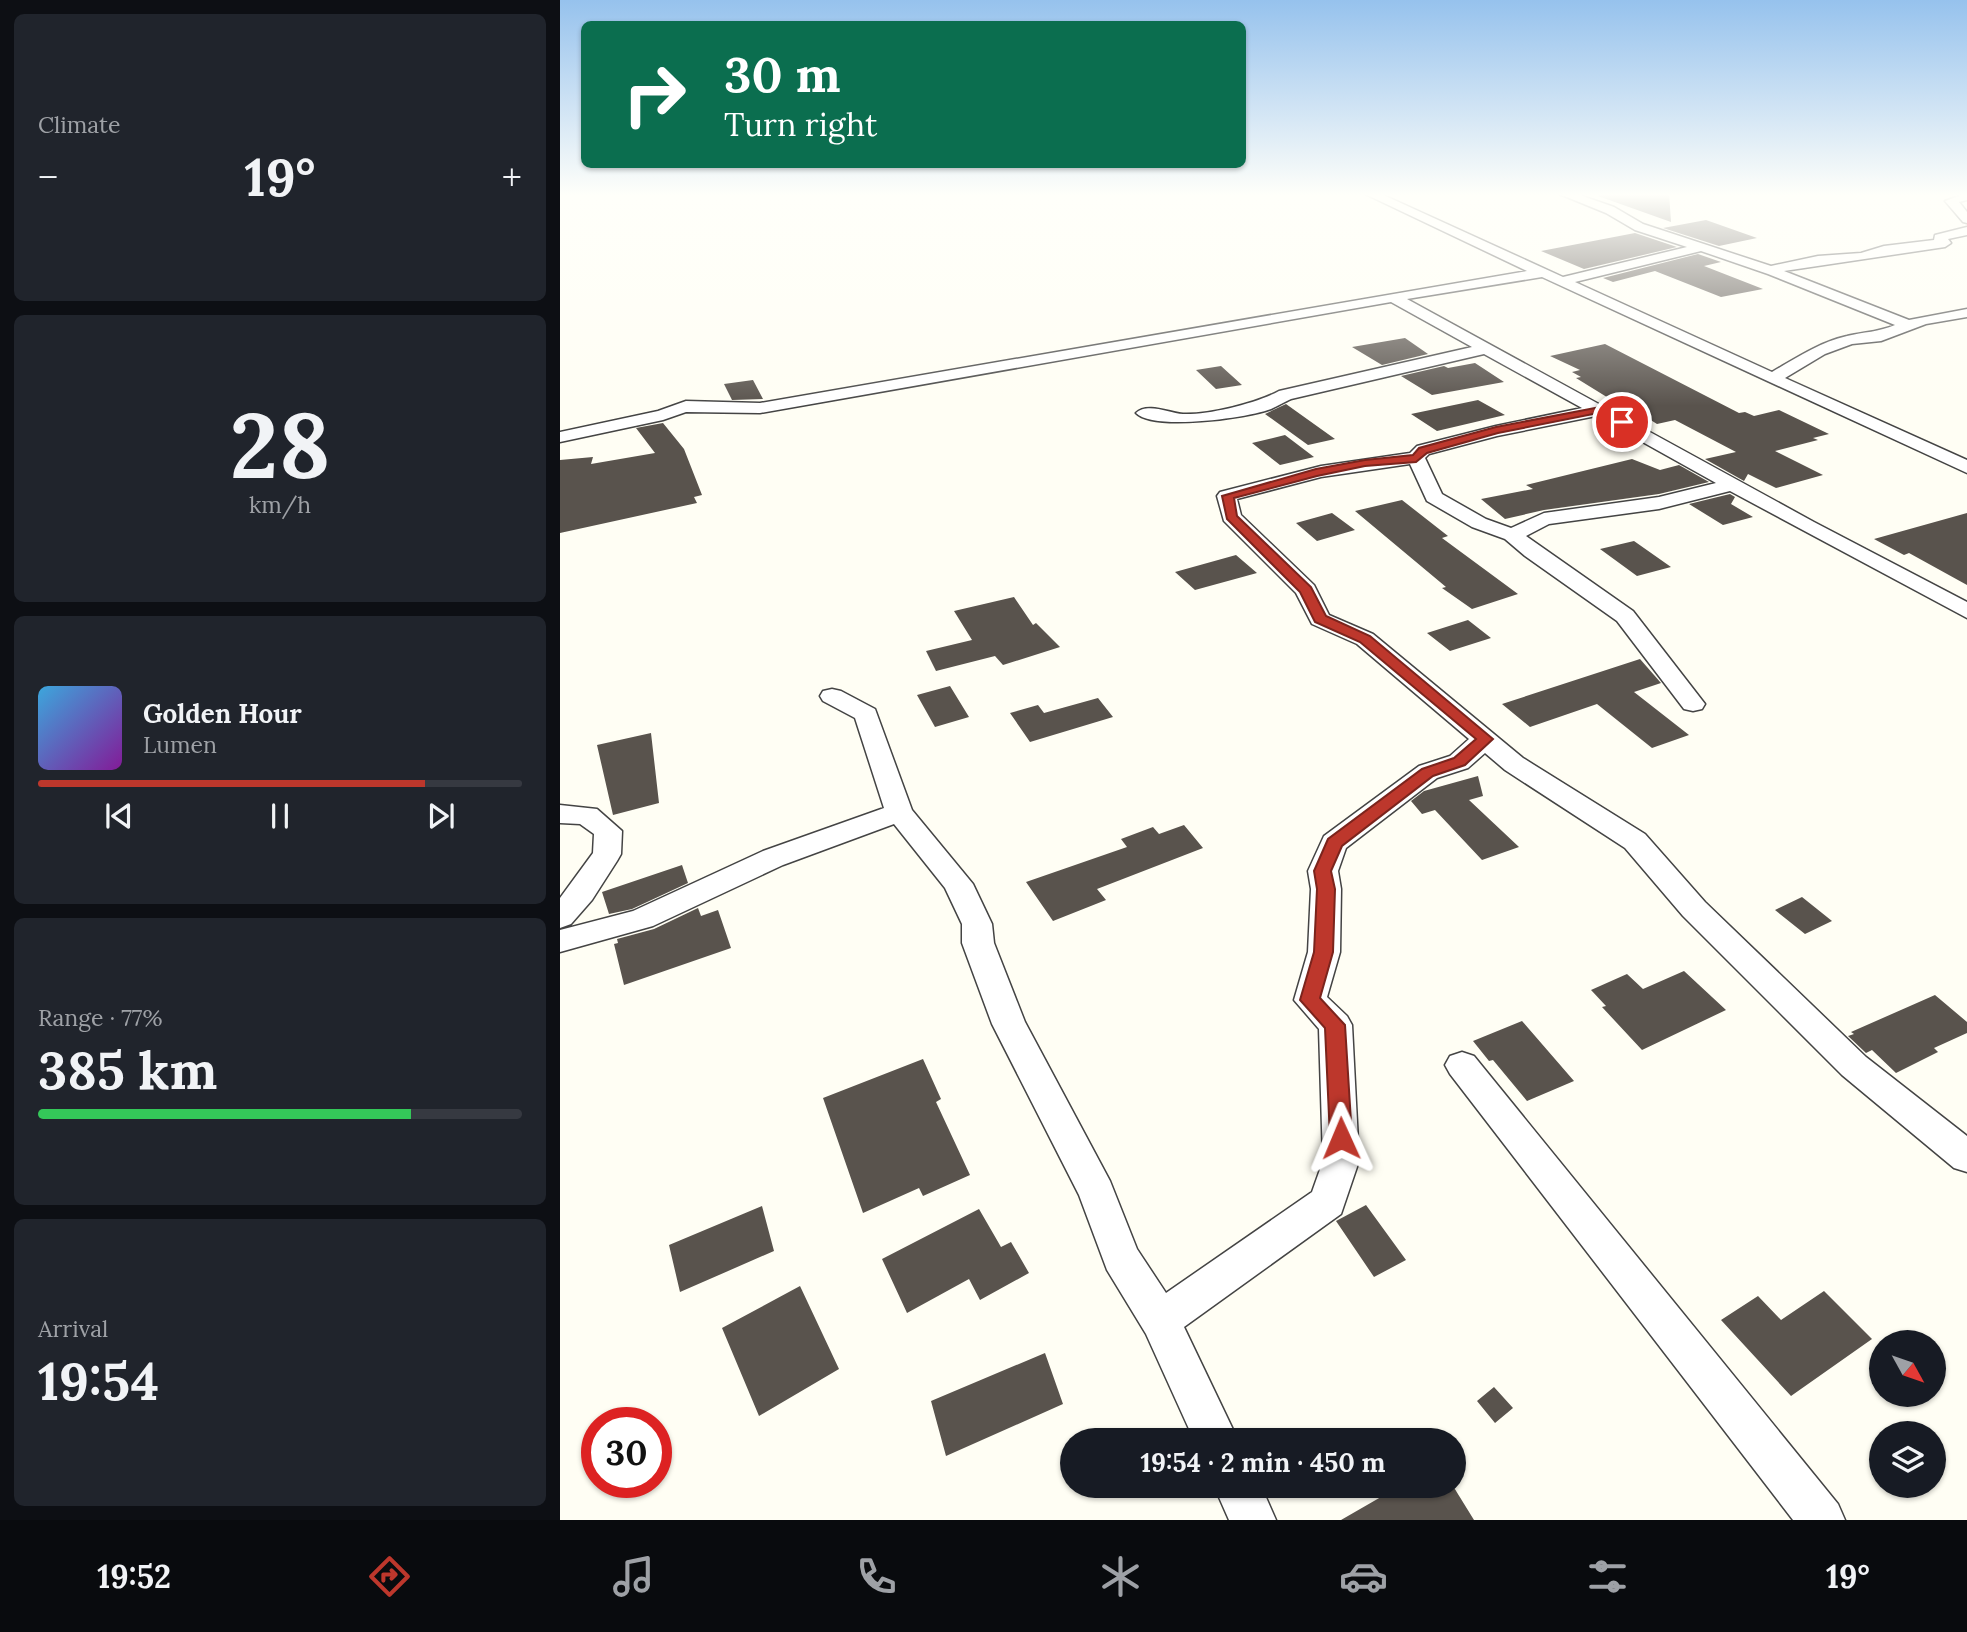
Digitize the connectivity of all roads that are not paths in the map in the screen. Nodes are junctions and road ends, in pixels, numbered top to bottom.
1 (1525, 264) edge
2 (1620, 264) edge
3 (1751, 264) edge
4 (1797, 264) edge
5 (1773, 271) junction
6 (1553, 277) junction
7 (1393, 297) junction
8 (1967, 313) edge
9 (1907, 325) junction
10 (1480, 344) junction
11 (1773, 378) junction
12 (1600, 410) junction
13 (1144, 413) dead end
14 (560, 437) edge
15 (1416, 458) junction
16 (1967, 467) edge
17 (1733, 485) junction
18 (1512, 535) junction
19 (1967, 611) edge
20 (832, 696) dead end
21 (1693, 705) dead end
22 (1485, 739) junction
23 (899, 812) junction
24 (560, 814) edge
25 (560, 917) edge
26 (560, 941) edge
27 (1462, 1065) dead end
28 (1967, 1157) edge
29 (1160, 1320) junction
30 (1210, 1428) edge
31 (1242, 1498) edge
32 (1252, 1520) edge
33 (1822, 1520) edge

1 - 6 street
2 - 6 street
3 - 5 street
4 - 5 street
5 - 9 street
6 - 7 street
6 - 11 street
7 - 10 street
7 - 14 street
8 - 9 street
9 - 11 street
10 - 12 street
10 - 13 street
11 - 16 street
12 - 15 street
12 - 17 street
15 - 18 street
15 - 22 street
17 - 18 street
17 - 19 street
18 - 21 street
20 - 23 street
22 - 28 street
22 - 29 street
23 - 26 street
23 - 29 street
24 - 25 street
27 - 33 street
29 - 30 street
31 - 32 street

